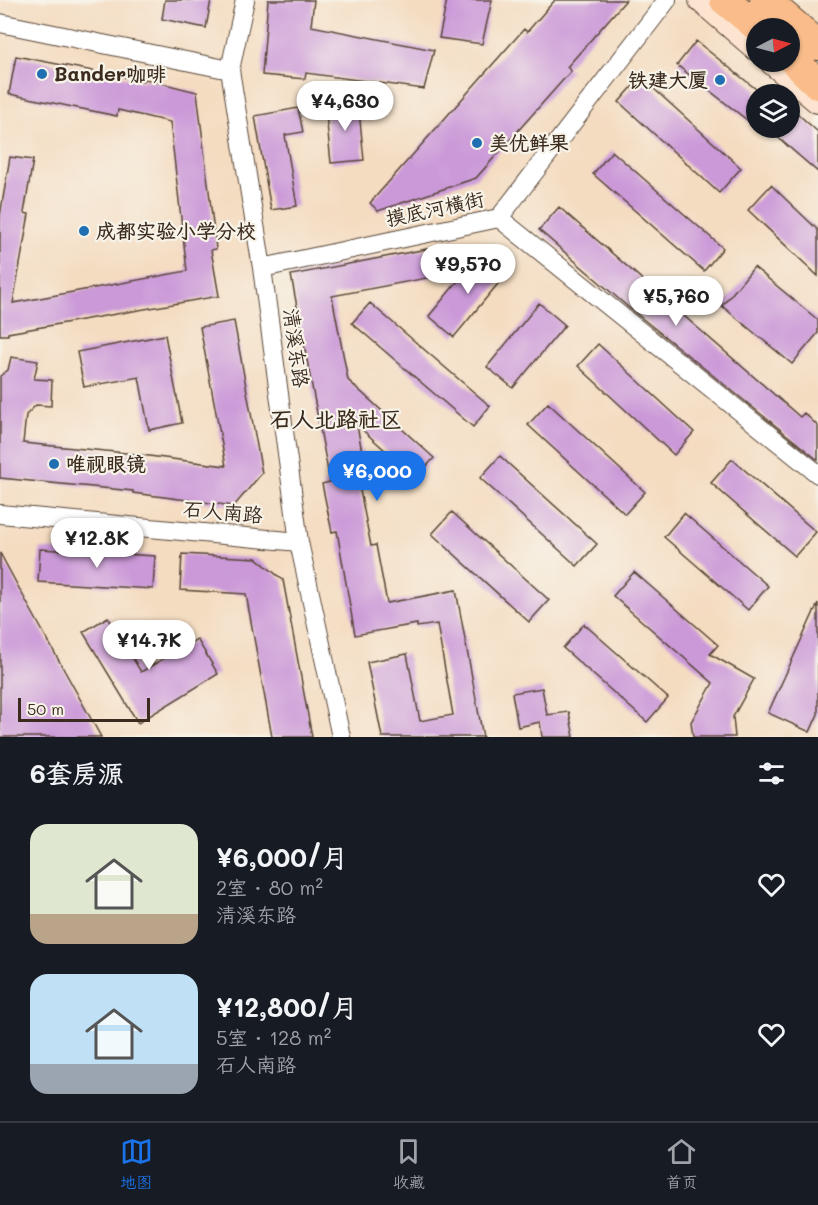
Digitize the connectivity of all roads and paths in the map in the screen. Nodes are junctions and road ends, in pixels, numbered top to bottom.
1 (244, 0) edge
2 (667, 0) edge
3 (702, 0) edge
4 (725, 0) edge
5 (765, 0) edge
6 (747, 18) edge
7 (0, 23) edge
8 (746, 38) edge
9 (818, 45) edge
10 (800, 67) edge
11 (230, 70) junction
12 (785, 72) edge
13 (818, 84) edge
14 (818, 100) edge
15 (498, 218) junction
16 (262, 268) junction
17 (818, 474) edge
18 (0, 514) edge
19 (299, 542) junction
20 (341, 737) edge

1 - 11 street, 清溪东路
2 - 15 street
3 - 8 main road
4 - 6 highway
5 - 9 highway
7 - 11 street
10 - 13 highway
11 - 16 street, 清溪东路
12 - 14 main road
15 - 16 street, 摸底河横街
15 - 17 street, 摸底河横街
16 - 19 street, 清溪东路
18 - 19 street, 石人南路
19 - 20 street, 清溪东路

